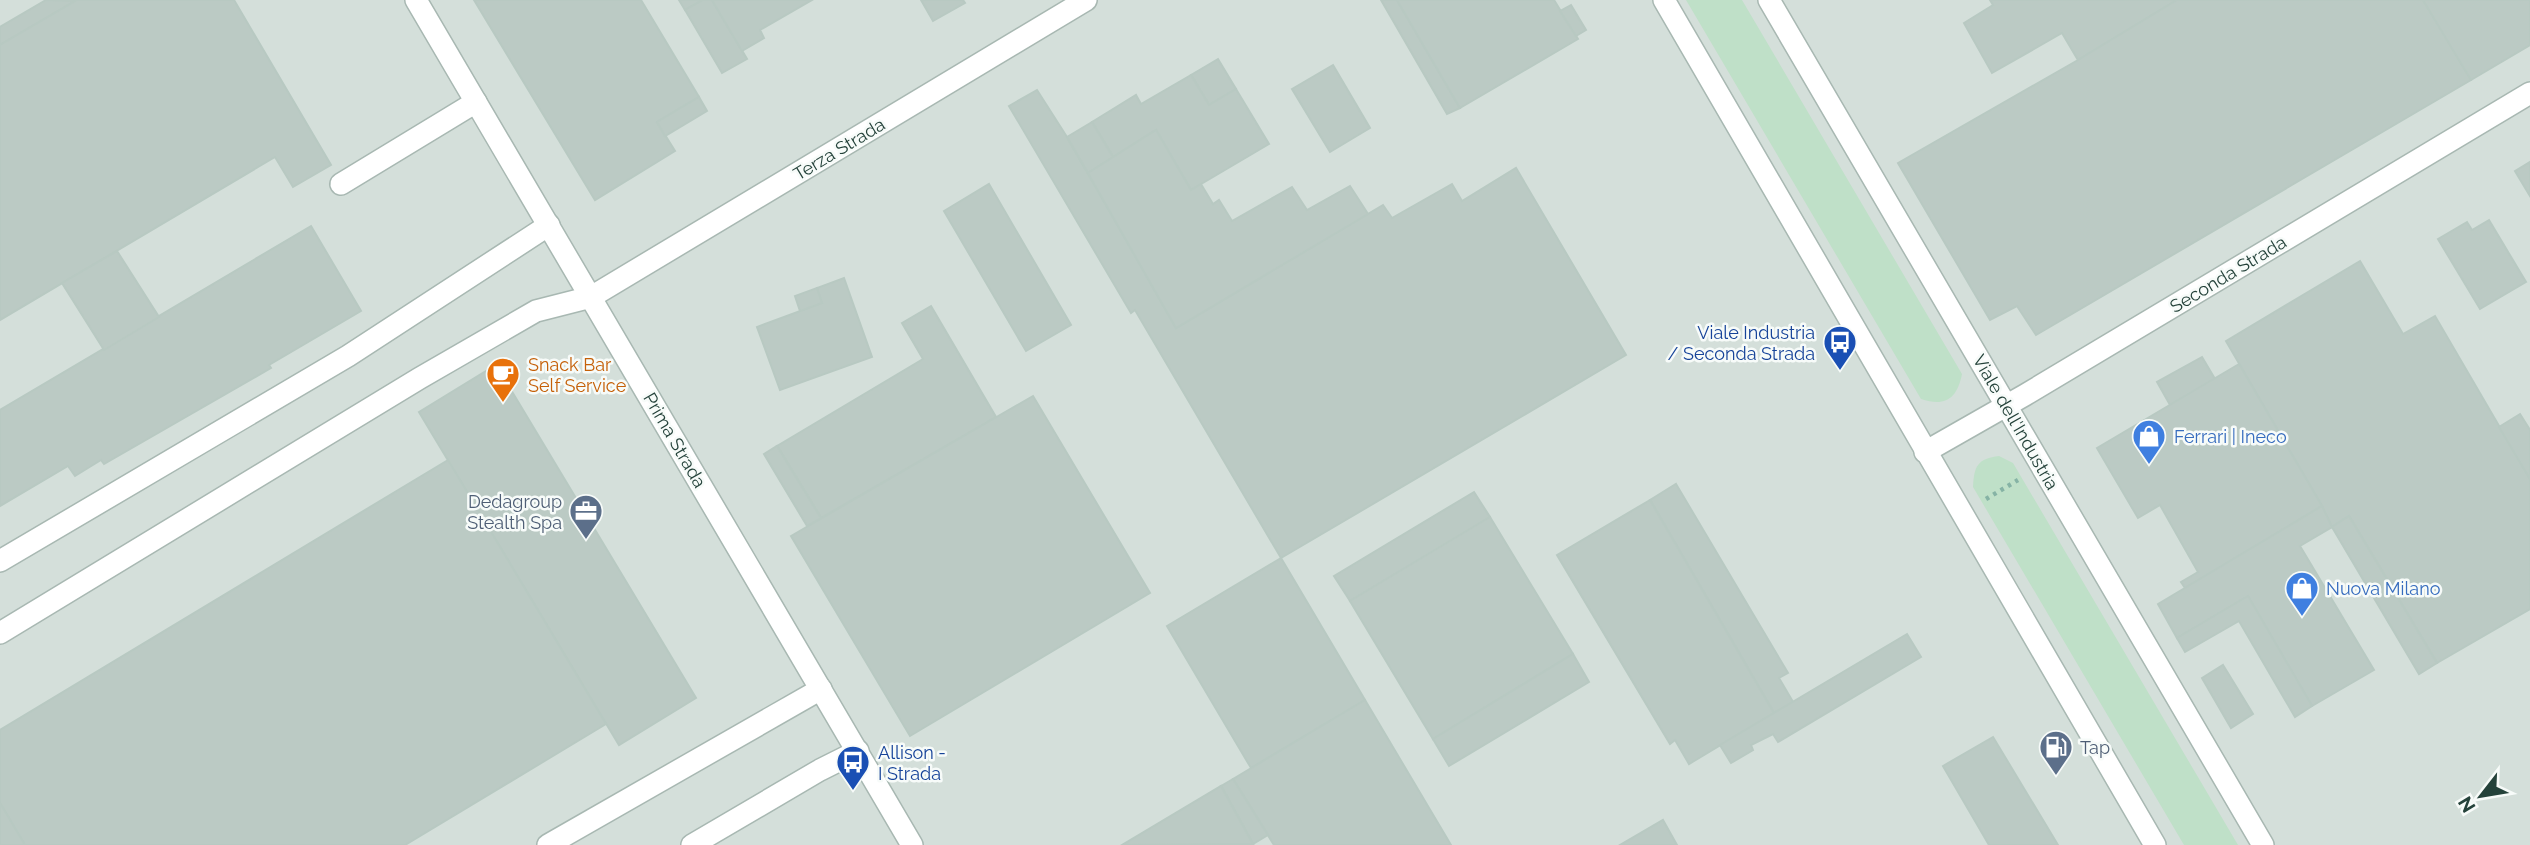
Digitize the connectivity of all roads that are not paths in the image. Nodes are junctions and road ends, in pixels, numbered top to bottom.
1 (416, 0) edge
2 (1086, 0) edge
3 (1664, 0) edge
4 (1769, 0) edge
5 (2530, 93) edge
6 (476, 102) junction
7 (341, 184) dead end
8 (549, 226) junction
9 (591, 297) junction
10 (2006, 406) junction
11 (1925, 452) junction
12 (0, 561) edge
13 (4, 631) edge
14 (821, 689) junction
15 (858, 751) junction
16 (548, 845) edge
17 (692, 845) edge
18 (912, 845) edge
19 (2155, 845) edge
20 (2263, 845) edge

1 - 6 street, Prima Strada
2 - 9 street, Terza Strada
3 - 11 street
4 - 10 street, Viale dell'Industria
5 - 10 street, Seconda Strada
6 - 7 street
6 - 8 street, Prima Strada
8 - 9 street, Prima Strada
8 - 12 street
9 - 13 street, Terza Strada
9 - 14 street, Prima Strada
10 - 11 street, Seconda Strada
10 - 20 street, Viale dell'Industria
11 - 19 street
14 - 15 street, Prima Strada
14 - 16 street
15 - 17 street
15 - 18 street, Prima Strada

